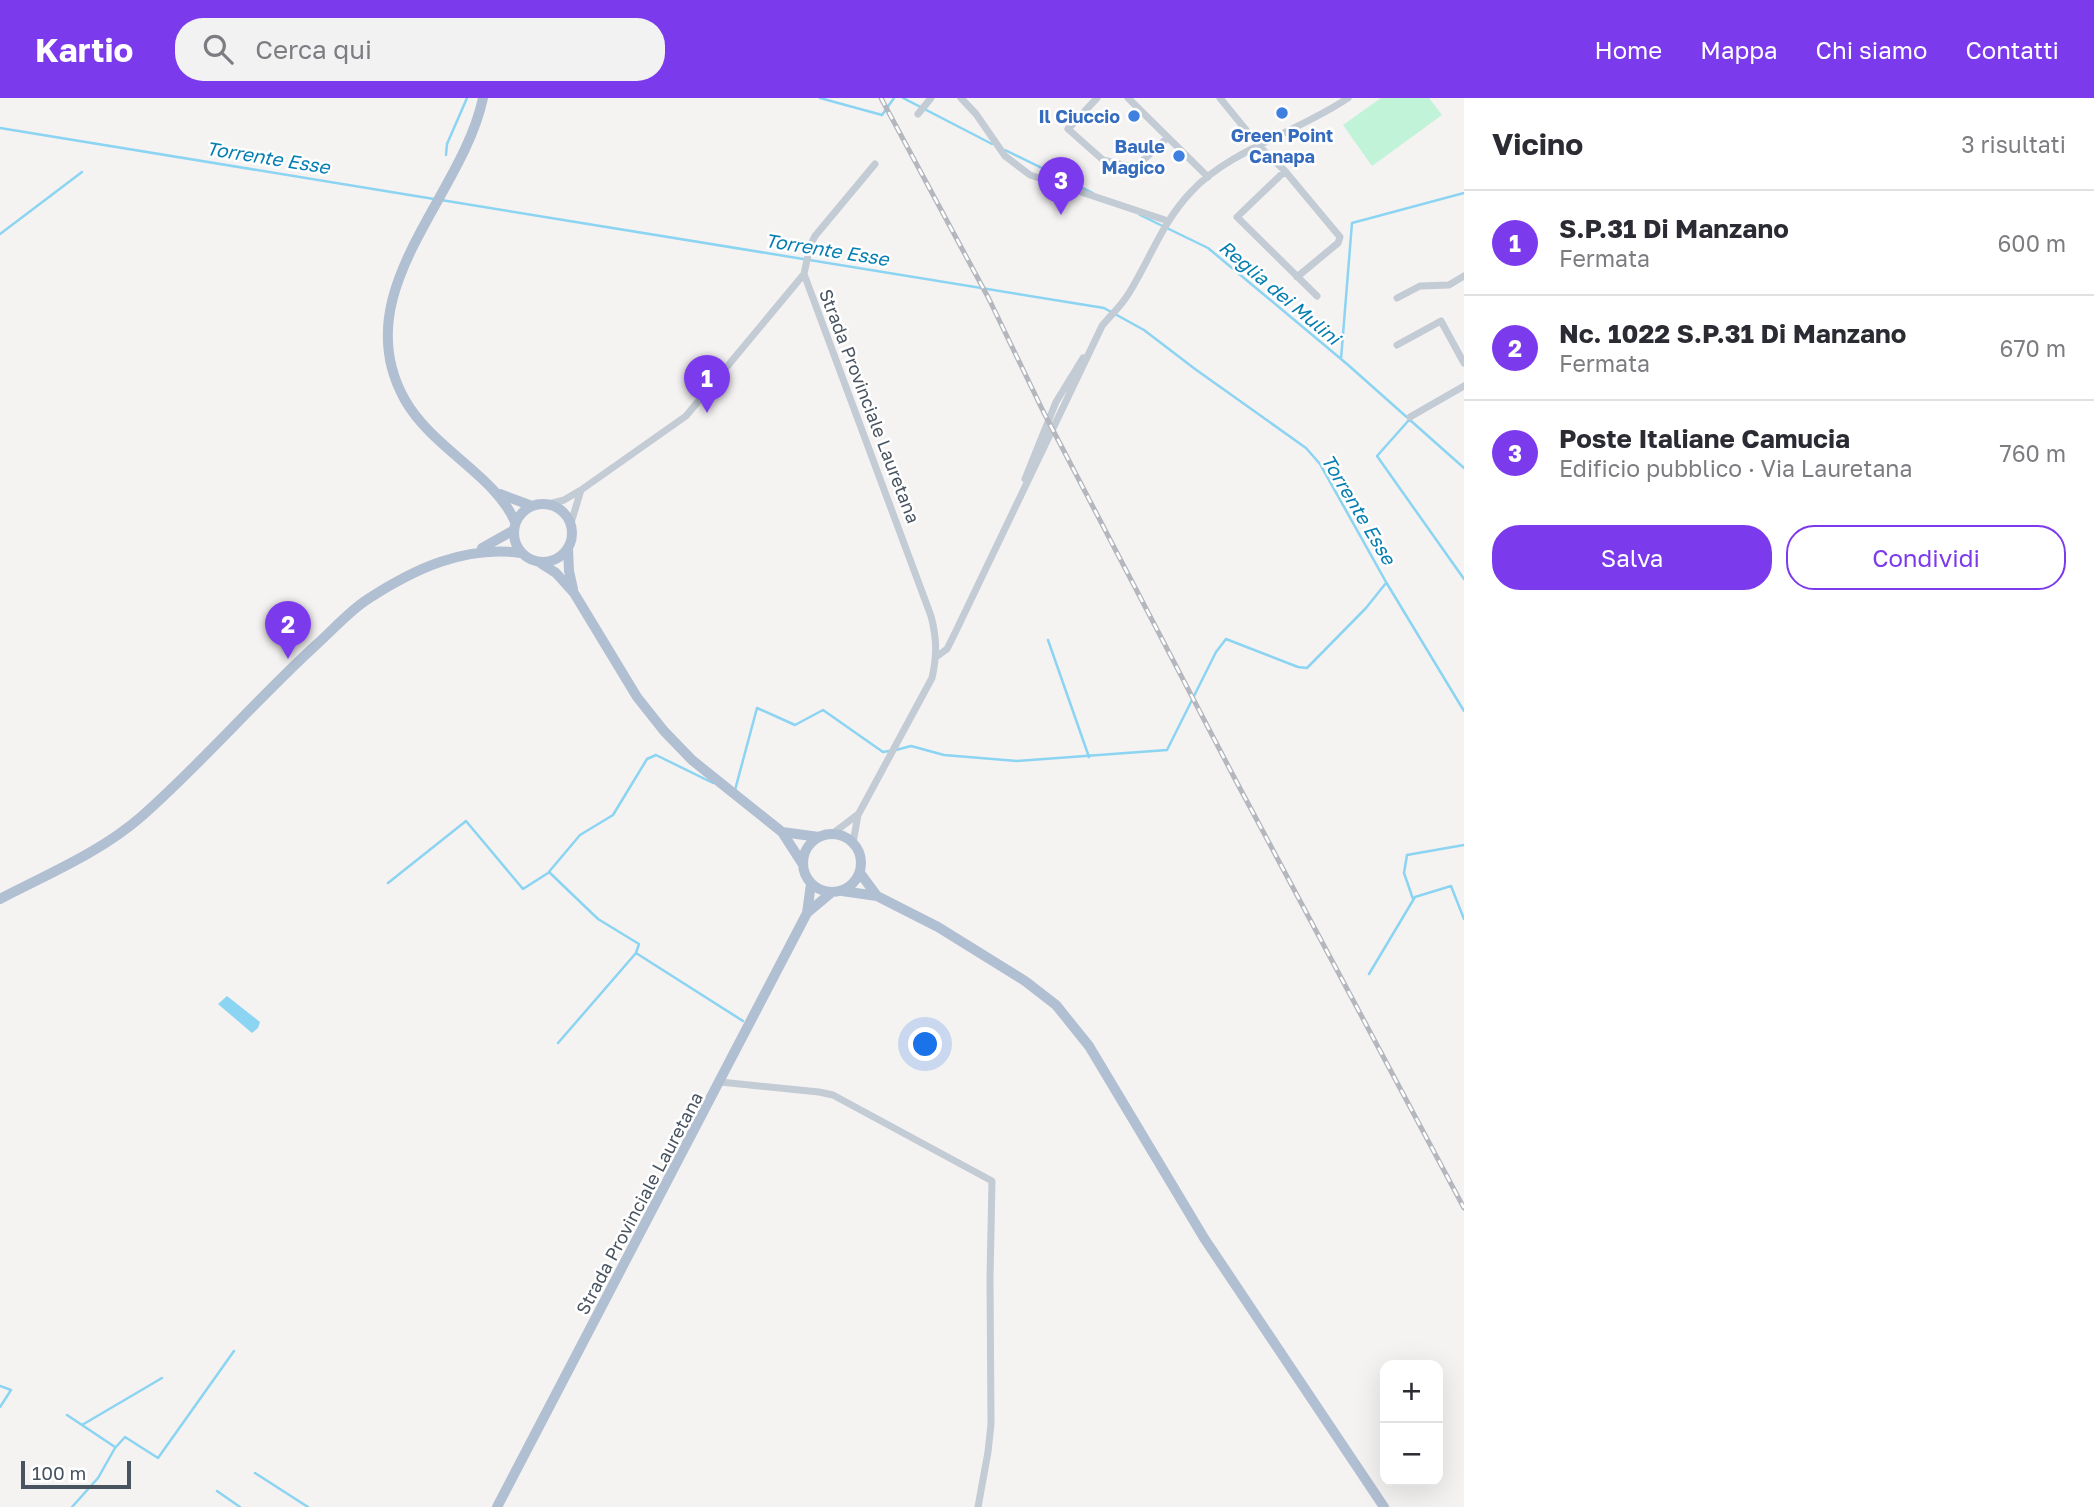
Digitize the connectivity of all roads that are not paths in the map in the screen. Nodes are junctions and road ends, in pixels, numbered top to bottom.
1 (483, 98) edge
2 (930, 98) edge
3 (961, 98) edge
4 (1097, 98) edge
5 (1128, 98) edge
6 (1220, 98) edge
7 (1233, 98) edge
8 (1342, 98) edge
9 (1348, 98) edge
10 (1228, 107) junction
11 (1329, 111) junction
12 (918, 114) dead end
13 (1167, 138) junction
14 (1259, 146) junction
15 (875, 164) dead end
16 (1285, 171) junction
17 (1208, 177) junction
18 (1168, 221) junction
19 (804, 271) junction
20 (1464, 276) edge
21 (1297, 277) junction
22 (1317, 296) dead end
23 (1397, 298) dead end
24 (1397, 345) dead end
25 (1464, 363) edge
26 (1464, 386) edge
27 (1410, 417) dead end
28 (581, 490) junction
29 (496, 492) junction
30 (549, 504) junction
31 (532, 506) junction
32 (571, 523) junction
33 (515, 526) junction
34 (568, 549) junction
35 (472, 552) junction
36 (521, 553) junction
37 (539, 562) junction
38 (575, 593) junction
39 (955, 633) junction
40 (936, 636) junction
41 (936, 657) junction
42 (858, 815) junction
43 (782, 832) junction
44 (832, 834) junction
45 (819, 837) junction
46 (853, 843) junction
47 (802, 863) junction
48 (860, 873) junction
49 (811, 884) junction
50 (837, 892) junction
51 (877, 896) junction
52 (0, 899) edge
53 (807, 914) junction
54 (720, 1082) junction
55 (498, 1507) edge
56 (978, 1507) edge
57 (1384, 1507) edge

1 - 29 main road
2 - 12 street
3 - 18 street
4 - 13 street
5 - 13 street
6 - 10 street
7 - 10 street
8 - 11 street
9 - 11 street
10 - 14 street
11 - 14 street, Strada Provinciale Lauretana
13 - 17 street
14 - 16 street
14 - 17 street, Strada Provinciale Lauretana
15 - 19 street
16 - 21 street
16 - 21 street
17 - 18 street, Strada Provinciale Lauretana
18 - 39 street, Strada Provinciale Lauretana
19 - 28 street
19 - 40 street, Strada Provinciale Lauretana
20 - 23 street
21 - 22 street
24 - 25 street
26 - 27 street
28 - 30 street
28 - 32 street
29 - 31 main road
29 - 33 main road
30 - 31 main road
30 - 32 main road
31 - 33 main road
32 - 34 main road
33 - 35 main road
33 - 36 main road
34 - 37 main road
34 - 38 main road
35 - 36 main road
35 - 52 main road
36 - 37 main road
37 - 38 main road
38 - 43 main road
39 - 40 street
39 - 41 street, Strada Provinciale Lauretana
40 - 41 street, Strada Provinciale Lauretana
41 - 42 street, Strada Provinciale Lauretana
42 - 44 street, Strada Provinciale Lauretana
42 - 46 street, Strada Provinciale Lauretana
43 - 45 main road
43 - 47 main road
44 - 45 main road, Strada Provinciale Lauretana
44 - 46 main road
45 - 47 main road
46 - 48 main road, Strada Provinciale Lauretana
47 - 49 main road
48 - 50 main road, Strada Provinciale Lauretana
48 - 51 main road
49 - 50 main road
49 - 53 main road, Strada Provinciale Lauretana
50 - 51 main road
50 - 53 main road, Strada Provinciale Lauretana
51 - 57 main road
53 - 54 main road, Strada Provinciale Lauretana
54 - 55 main road, Strada Provinciale Lauretana
54 - 56 street

